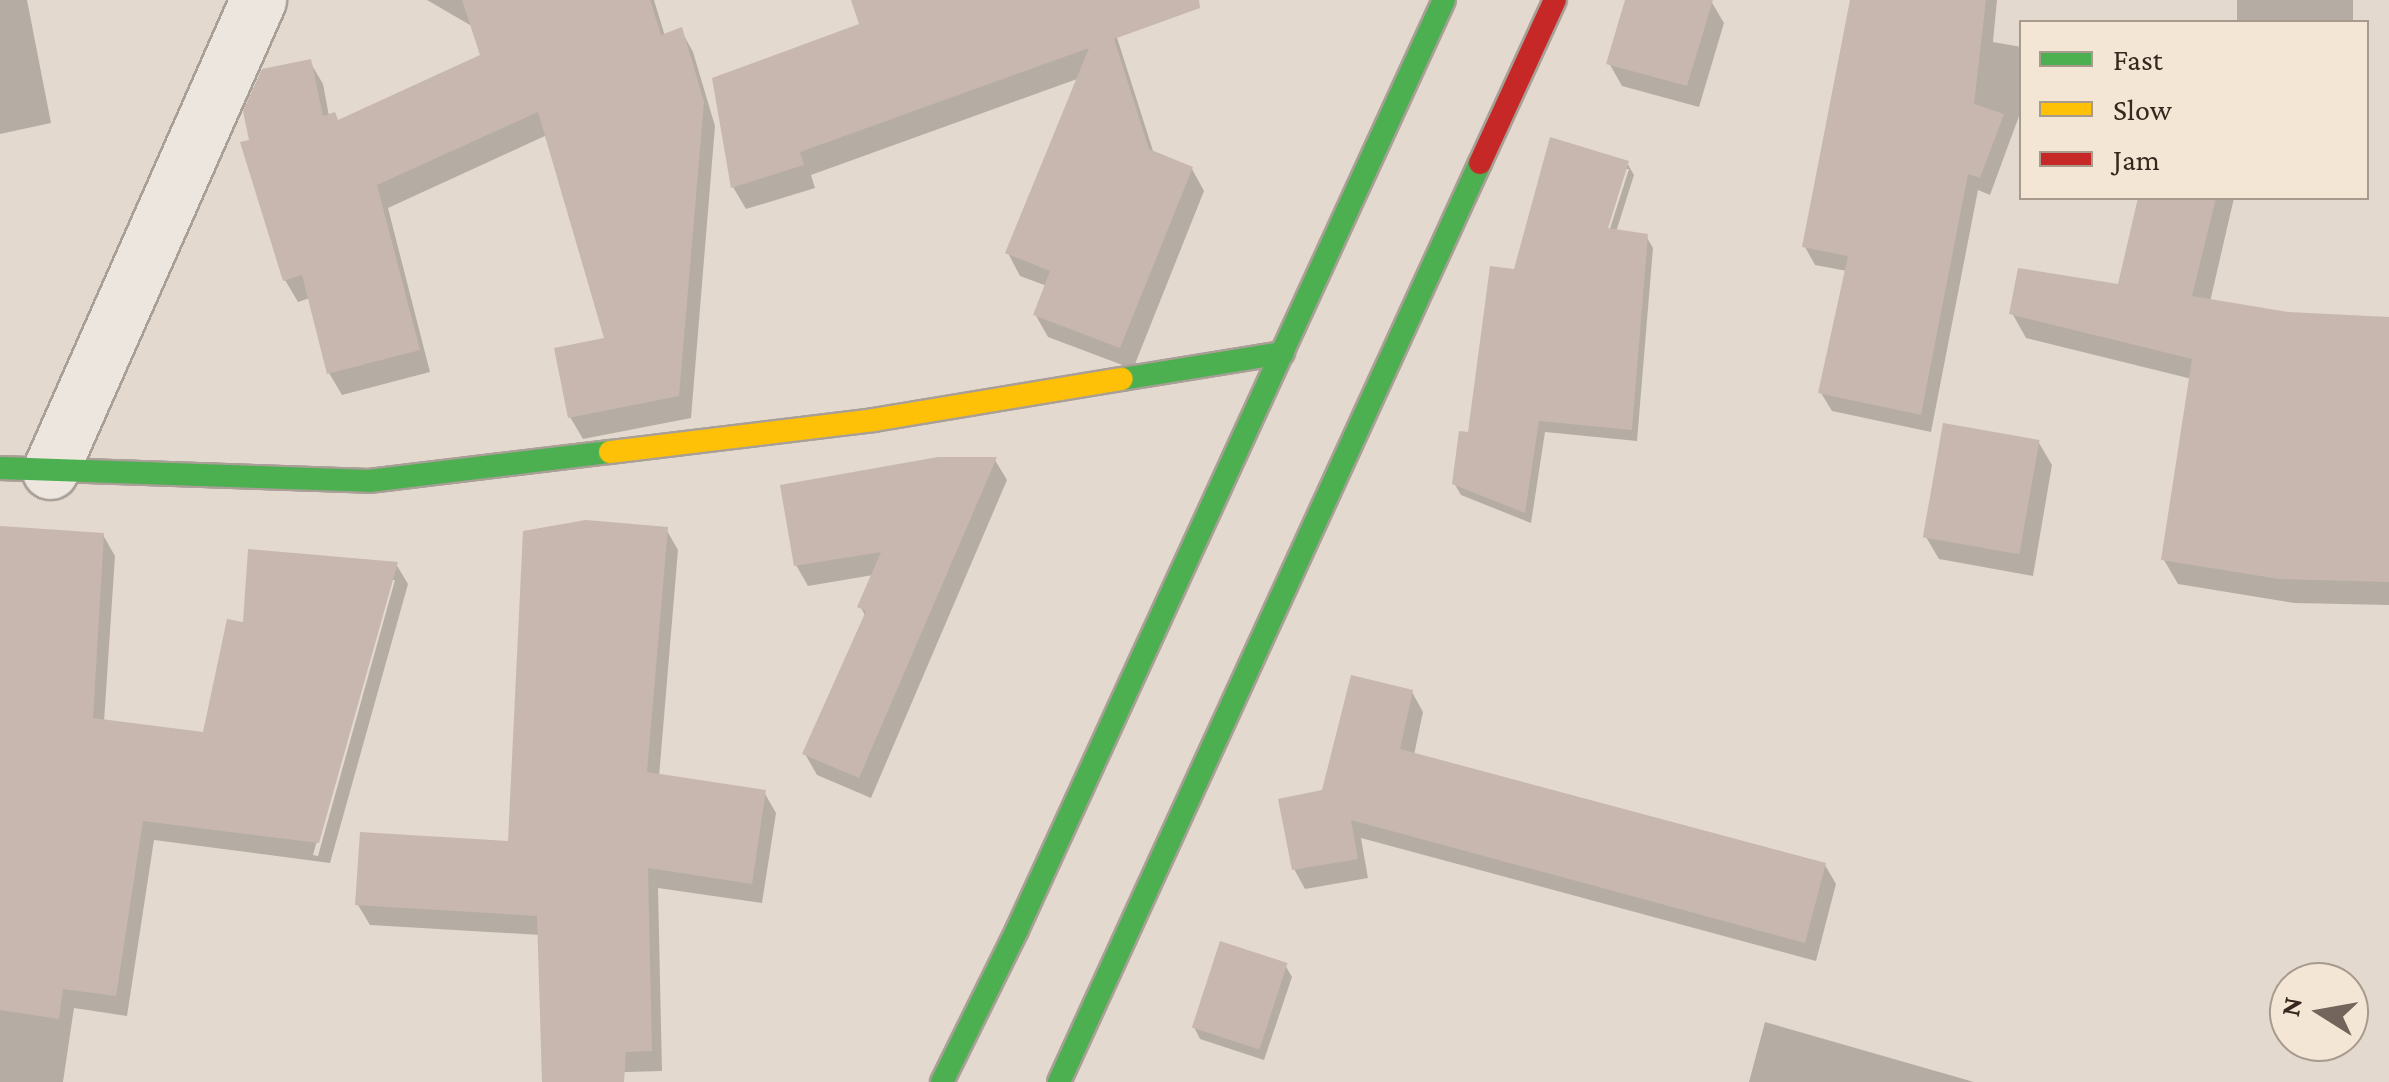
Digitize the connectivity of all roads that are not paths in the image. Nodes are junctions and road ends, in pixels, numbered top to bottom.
1 (258, 0) edge
2 (1444, 0) edge
3 (1555, 0) edge
4 (1282, 353) junction
5 (25, 470) edge
6 (942, 1082) edge
7 (1059, 1082) edge

1 - 5 street
2 - 4 street
3 - 7 street
4 - 5 street
4 - 6 street

